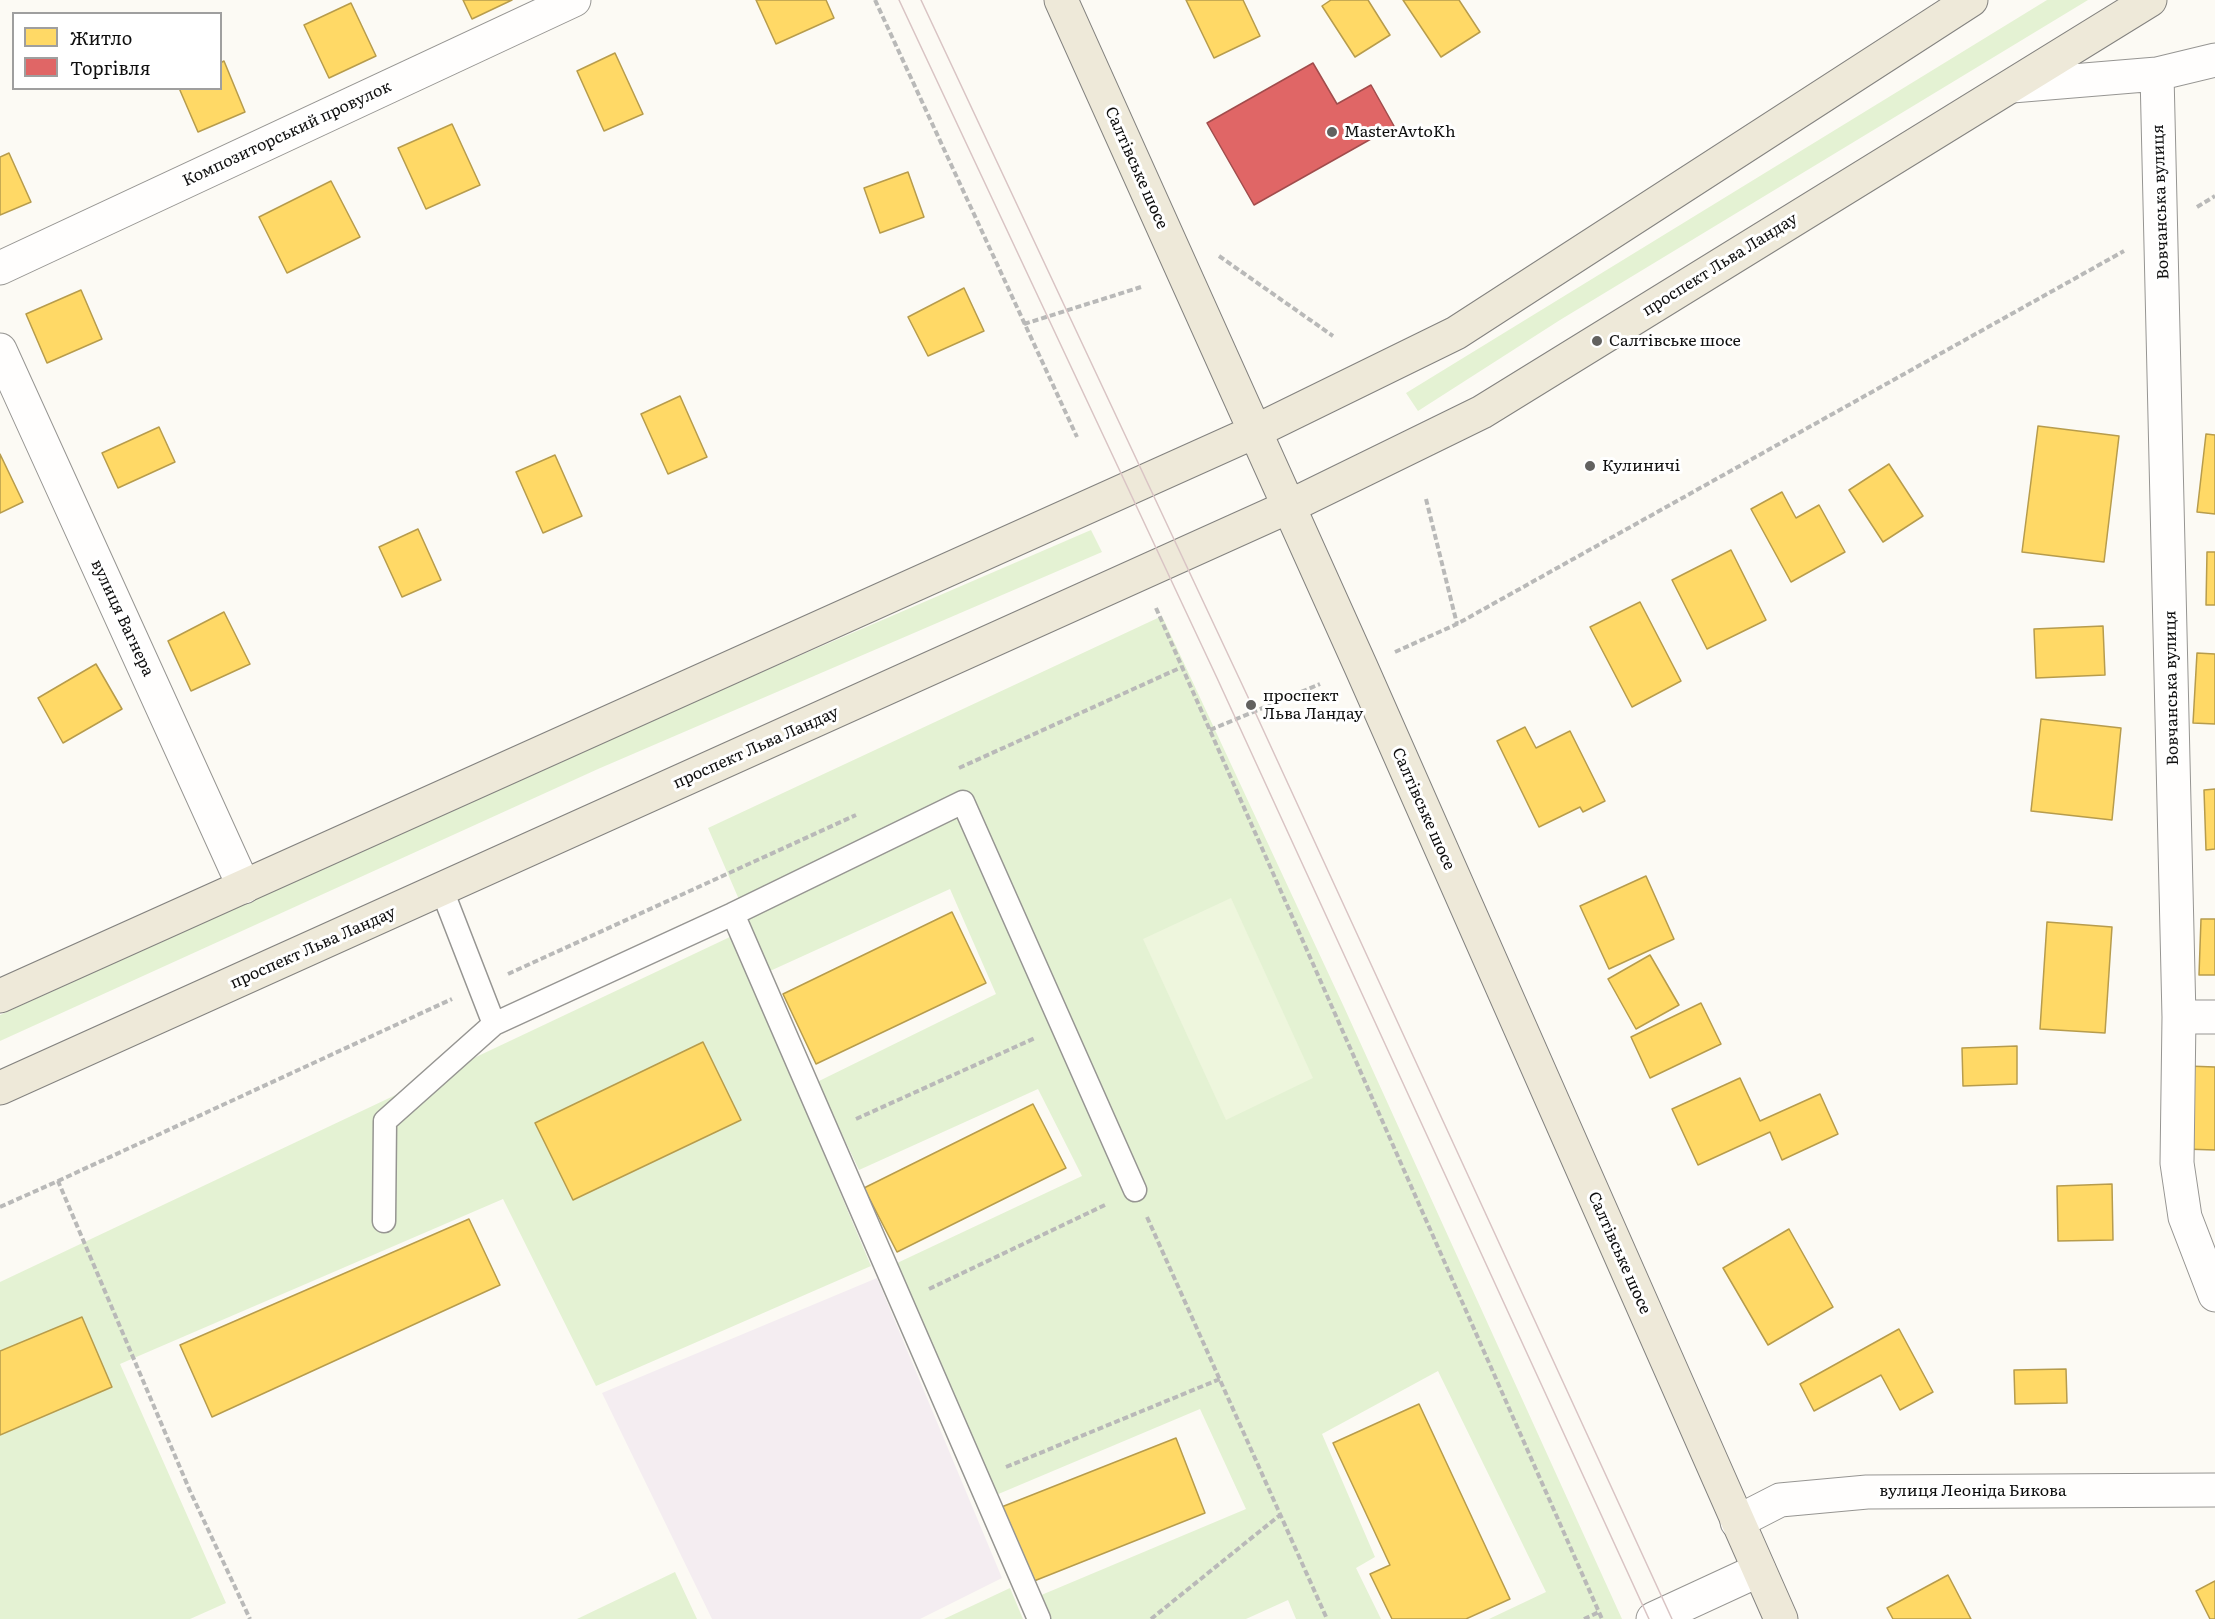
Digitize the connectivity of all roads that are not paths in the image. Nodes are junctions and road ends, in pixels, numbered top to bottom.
1 (574, 0) edge
2 (1061, 0) edge
3 (1971, 0) edge
4 (2150, 0) edge
5 (2215, 60) edge
6 (2157, 74) junction
7 (2012, 86) junction
8 (0, 268) edge
9 (0, 350) edge
10 (1254, 432) junction
11 (1288, 507) junction
12 (244, 886) junction
13 (442, 890) junction
14 (733, 914) junction
15 (0, 996) edge
16 (2179, 1017) junction
17 (2215, 1017) edge
18 (494, 1024) junction
19 (0, 1088) edge
20 (1135, 1191) road end
21 (384, 1221) dead end
22 (2215, 1295) edge
23 (2215, 1490) edge
24 (1737, 1522) junction
25 (1759, 1570) junction
26 (1039, 1619) edge
27 (1653, 1619) edge
28 (1781, 1619) edge

1 - 8 street, Композиторський провулок
2 - 10 main road, Салтівське шосе
3 - 10 main road
4 - 7 main road, проспект Льва Ландау
5 - 6 street
6 - 7 street
6 - 16 street, Вовчанська вулиця
7 - 11 main road, проспект Льва Ландау
9 - 12 street, вулиця Вагнера
10 - 11 main road, Салтівське шосе
10 - 12 main road
11 - 13 main road, проспект Льва Ландау
11 - 24 main road, Салтівське шосе
12 - 15 main road
13 - 18 lane
13 - 19 main road, проспект Льва Ландау
14 - 18 lane
14 - 20 lane
14 - 26 lane
16 - 17 street
16 - 22 street, Вовчанська вулиця
18 - 21 lane
23 - 24 street, вулиця Леоніда Бикова
24 - 25 main road, Салтівське шосе
25 - 27 street
25 - 28 main road, Салтівське шосе

